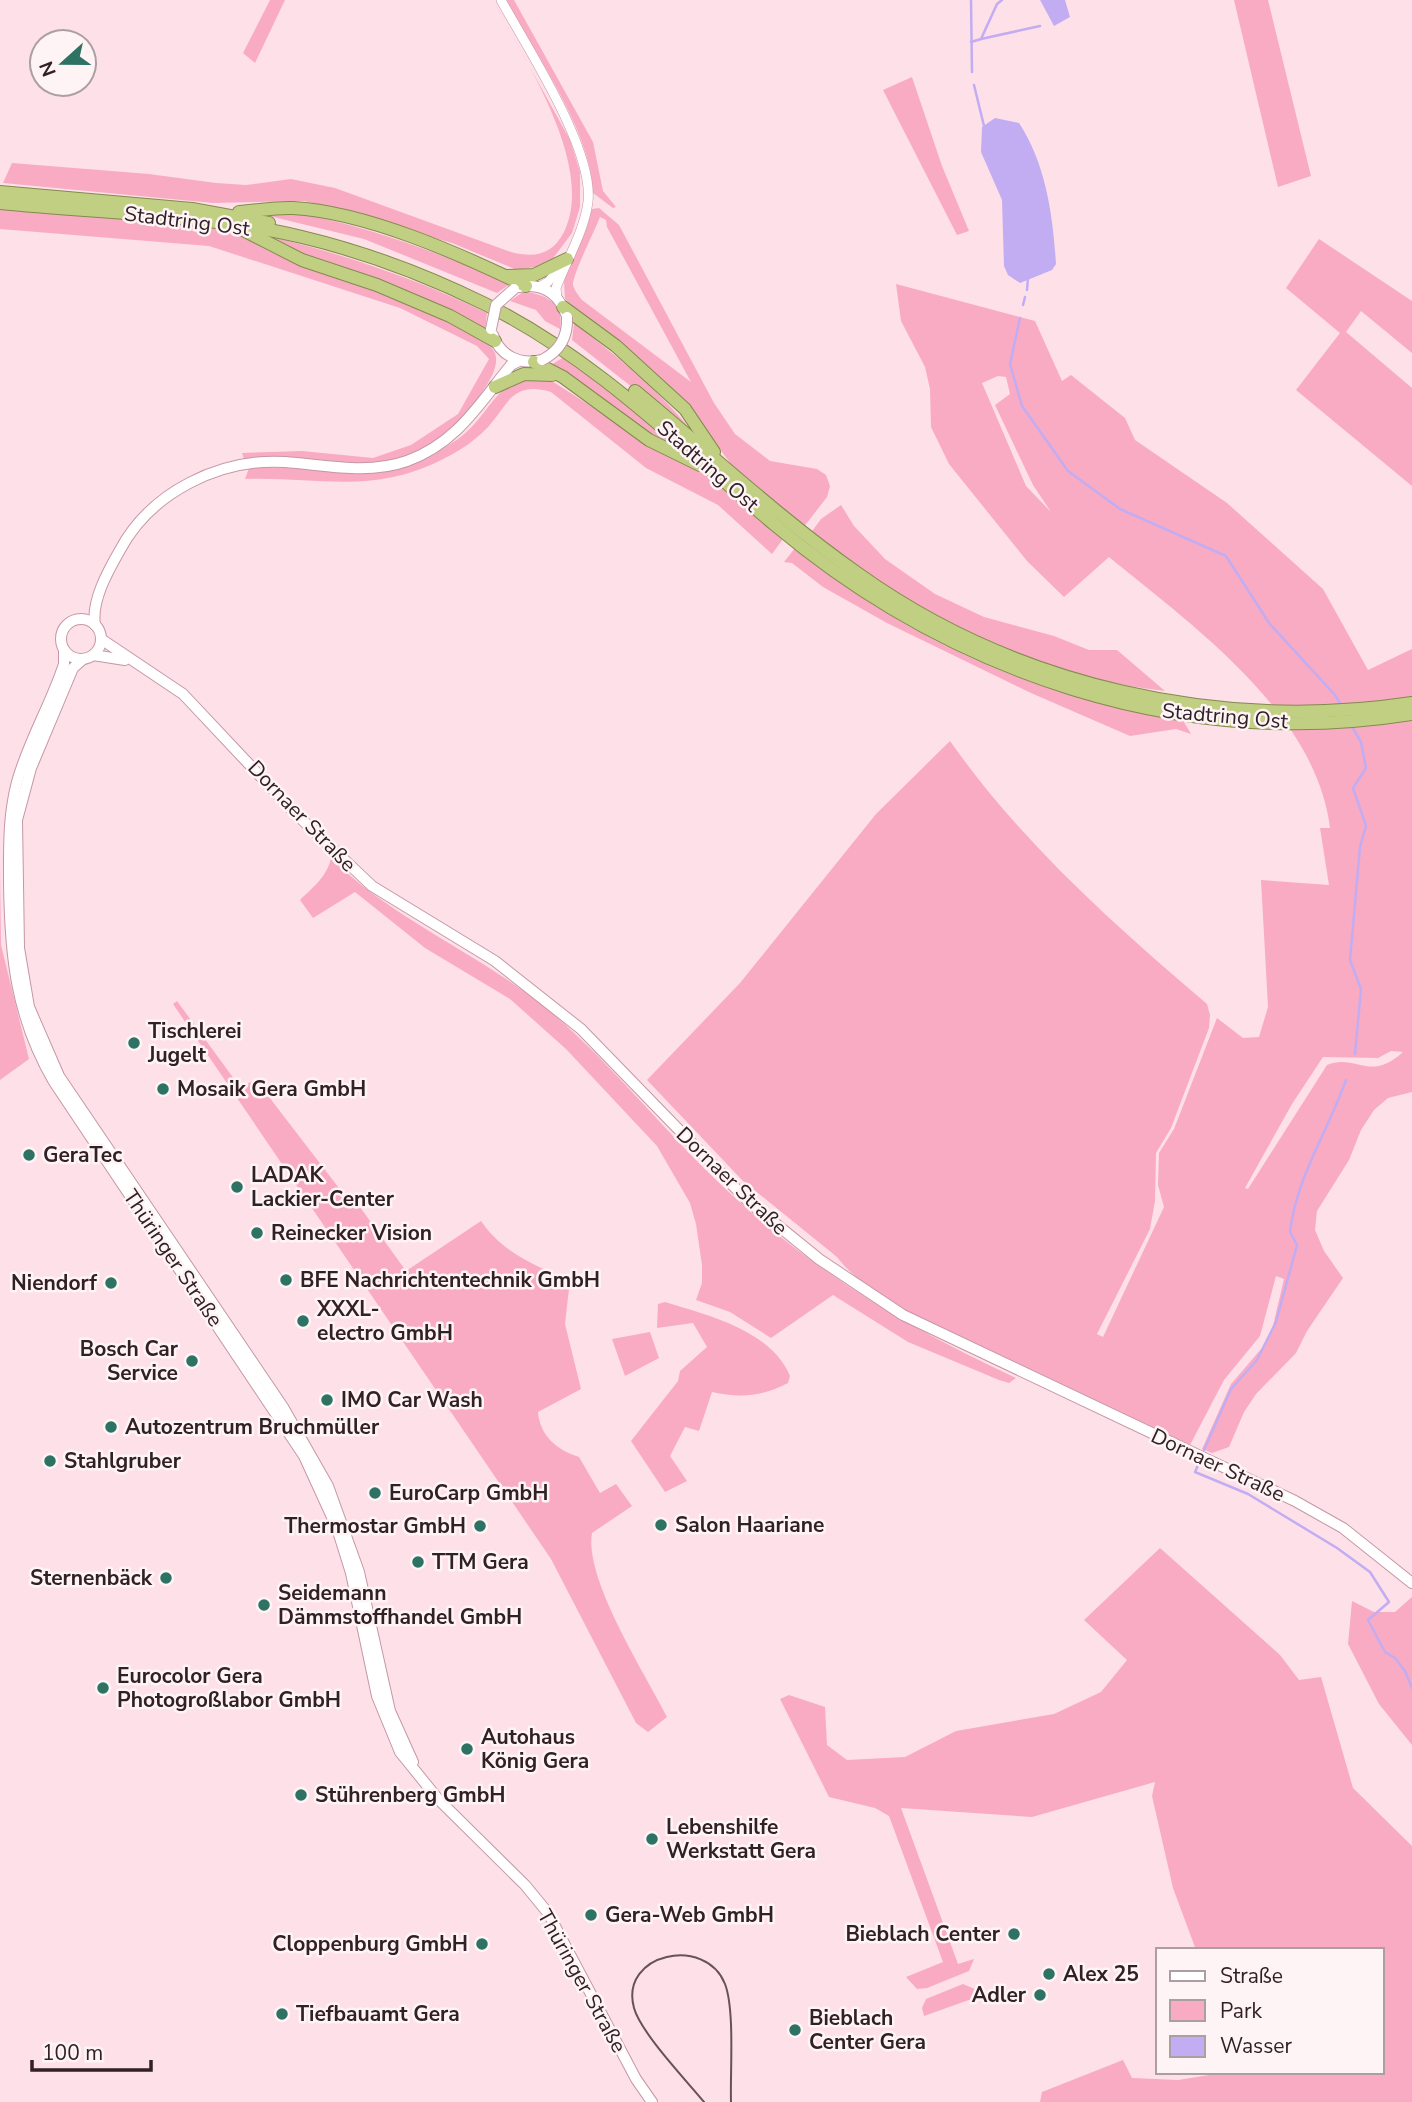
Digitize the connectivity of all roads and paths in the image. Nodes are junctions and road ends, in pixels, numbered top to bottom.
1 (501, 0) edge
2 (0, 192) edge
3 (0, 203) edge
4 (225, 213) junction
5 (235, 226) junction
6 (567, 258) junction
7 (504, 276) junction
8 (520, 287) junction
9 (539, 287) junction
10 (562, 307) junction
11 (493, 335) junction
12 (503, 352) junction
13 (519, 361) junction
14 (538, 361) junction
15 (563, 377) junction
16 (495, 387) junction
17 (717, 466) junction
18 (102, 588) junction
19 (80, 619) junction
20 (95, 625) junction
21 (101, 639) junction
22 (64, 650) junction
23 (93, 655) junction
24 (82, 660) junction
25 (135, 663) junction
26 (1131, 700) junction
27 (1412, 703) edge
28 (1412, 714) edge
29 (1412, 1583) edge
30 (373, 1654) junction
31 (652, 2102) edge

1 - 6 street
2 - 4 highway, Stadtring Ost
3 - 5 highway, Stadtring Ost
4 - 7 highway
4 - 17 highway, Stadtring Ost
5 - 11 highway
5 - 17 highway, Stadtring Ost
6 - 7 highway
6 - 9 street
6 - 10 street
7 - 8 highway
8 - 9 main road
8 - 11 main road, bridge
9 - 10 main road
10 - 14 main road, bridge
10 - 17 highway
11 - 12 main road
12 - 13 main road
12 - 16 main road
13 - 14 main road
13 - 16 main road
14 - 15 highway
15 - 16 highway
15 - 17 highway
16 - 18 main road
17 - 26 highway, Stadtring Ost
18 - 19 main road
18 - 20 main road
19 - 20 main road
19 - 22 main road
20 - 21 main road
21 - 23 main road
21 - 25 main road, Dornaer Straße
22 - 24 main road
22 - 30 main road, Thüringer Straße
23 - 24 main road
23 - 25 main road, Dornaer Straße
24 - 30 main road, Thüringer Straße
25 - 29 main road, Dornaer Straße
26 - 27 highway, Stadtring Ost
26 - 28 highway, Stadtring Ost
30 - 31 main road, Thüringer Straße

